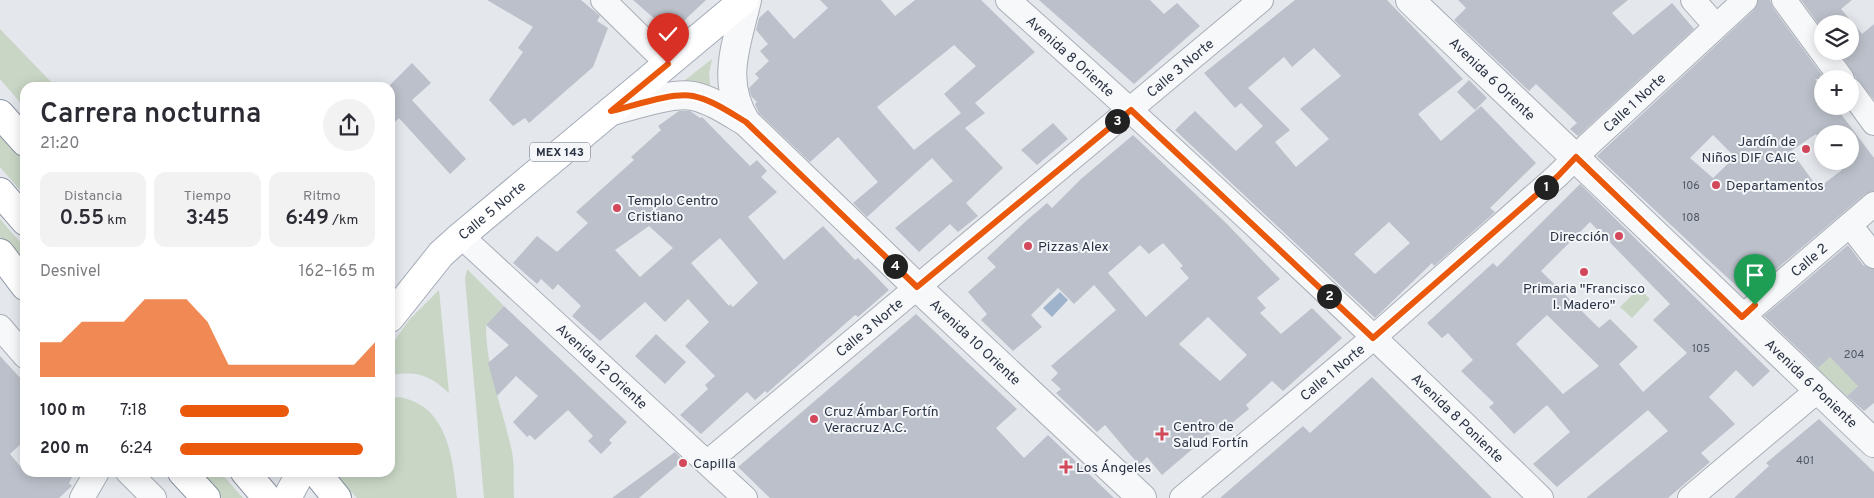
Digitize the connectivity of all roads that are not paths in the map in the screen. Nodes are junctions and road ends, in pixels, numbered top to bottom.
1 (603, 0) edge
2 (746, 0) edge
3 (1008, 0) edge
4 (1261, 0) edge
5 (1410, 0) edge
6 (1693, 0) edge
7 (1746, 0) edge
8 (1784, 0) edge
9 (1716, 26) junction
10 (668, 64) junction
11 (1835, 70) edge
12 (1859, 102) edge
13 (1131, 110) junction
14 (611, 111) junction
15 (0, 114) edge
16 (746, 122) junction
17 (1874, 123) edge
18 (20, 136) edge
19 (1576, 157) junction
20 (0, 192) edge
21 (1874, 204) edge
22 (20, 215) edge
23 (1850, 225) junction
24 (461, 236) junction
25 (0, 253) edge
26 (1874, 256) edge
27 (20, 279) edge
28 (917, 287) junction
29 (395, 312) edge
30 (1742, 317) junction
31 (0, 327) edge
32 (1373, 338) junction
33 (20, 350) edge
34 (1818, 390) junction
35 (1874, 443) edge
36 (708, 462) junction
37 (94, 477) edge
38 (133, 477) edge
39 (187, 477) edge
40 (298, 477) edge
41 (320, 477) edge
42 (336, 496) edge
43 (82, 498) edge
44 (154, 498) edge
45 (206, 498) edge
46 (287, 498) edge
47 (745, 498) edge
48 (1142, 498) edge
49 (1182, 498) edge
50 (1541, 498) edge
51 (1690, 498) edge

1 - 10 street
2 - 10 main road, Calle 5 Norte / MEX 143
2 - 16 street
3 - 13 street, Avenida 8 Oriente
4 - 13 street, Calle 3 Norte
5 - 19 street, Avenida 6 Oriente
6 - 9 street
7 - 9 street, Calle 1 Norte
8 - 11 street
9 - 19 street, Calle 1 Norte
10 - 14 main road, Calle 5 Norte / MEX 143
12 - 17 street
13 - 28 street, Calle 3 Norte
13 - 32 street, Avenida 8 Oriente
14 - 16 street
14 - 24 main road, Calle 5 Norte / MEX 143
15 - 18 main road
16 - 28 street, Avenida 10 Oriente
19 - 30 street, Avenida 6 Poniente
19 - 32 street, Calle 1 Norte
20 - 22 main road
21 - 23 street, Calle 2
23 - 26 street
23 - 30 street, Calle 2
24 - 29 main road, Calle 5 Norte / MEX 143
24 - 36 street, Avenida 12 Oriente
25 - 27 main road
28 - 36 street, Calle 3 Norte
28 - 48 street, Avenida 10 Oriente
30 - 34 street, Avenida 6 Poniente
31 - 33 street
32 - 49 street, Calle 1 Norte
32 - 50 street, Avenida 8 Poniente
34 - 35 street, Avenida 6 Poniente
34 - 51 street
36 - 47 street, Avenida 12 Oriente
37 - 43 street
38 - 44 street
39 - 45 main road
40 - 46 main road
41 - 42 main road

